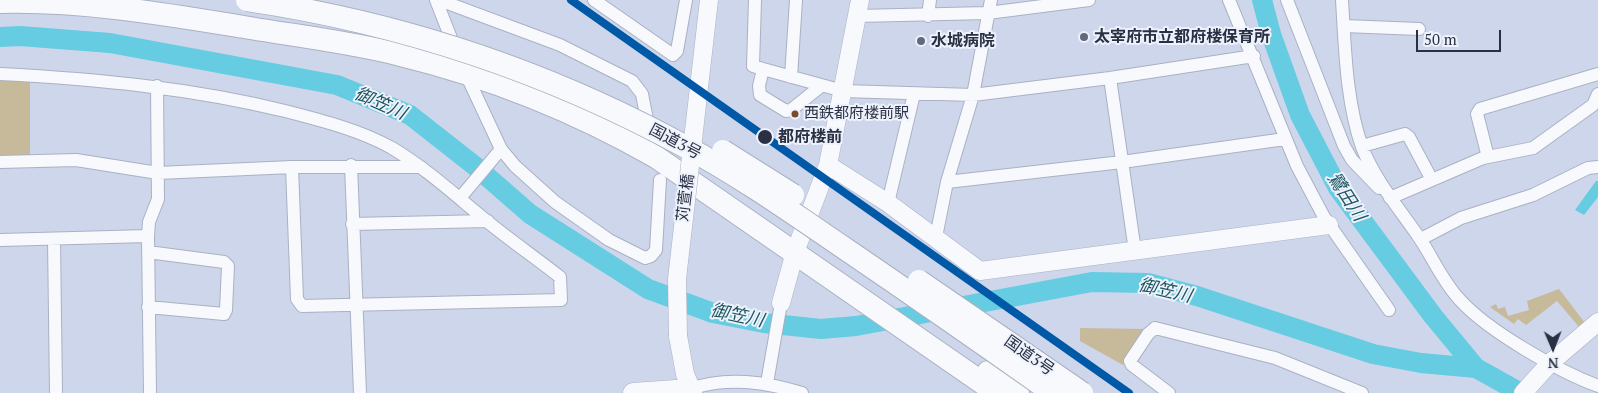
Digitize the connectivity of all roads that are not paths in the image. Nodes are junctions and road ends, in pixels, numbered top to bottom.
1 (247, 0) edge
2 (318, 0) edge
3 (338, 0) edge
4 (437, 0) edge
5 (594, 0) edge
6 (686, 0) edge
7 (709, 0) edge
8 (755, 0) edge
9 (796, 0) edge
10 (930, 0) edge
11 (991, 0) edge
12 (1089, 0) edge
13 (1229, 0) edge
14 (1286, 0) edge
15 (1342, 0) edge
16 (0, 2) edge
17 (858, 8) edge
18 (988, 14) junction
19 (928, 16) junction
20 (1344, 26) junction
21 (1418, 29) dead end
22 (1254, 56) junction
23 (462, 66) junction
24 (763, 69) junction
25 (0, 74) edge
26 (1598, 74) edge
27 (791, 78) junction
28 (1110, 78) junction
29 (157, 86) junction
30 (821, 86) junction
31 (843, 91) junction
32 (914, 94) junction
33 (1598, 94) edge
34 (974, 95) junction
35 (1285, 139) junction
36 (652, 143) junction
37 (1362, 146) junction
38 (499, 152) junction
39 (1488, 157) junction
40 (0, 162) edge
41 (1122, 162) junction
42 (828, 165) junction
43 (351, 166) junction
44 (292, 167) junction
45 (423, 167) junction
46 (1598, 167) edge
47 (158, 173) junction
48 (660, 180) dead end
49 (1432, 180) junction
50 (948, 182) junction
51 (463, 194) junction
52 (1390, 198) junction
53 (888, 203) junction
54 (488, 221) junction
55 (352, 224) junction
56 (1329, 225) junction
57 (148, 236) junction
58 (936, 237) junction
59 (54, 239) junction
60 (0, 240) edge
61 (1421, 240) junction
62 (796, 247) junction
63 (1135, 250) junction
64 (148, 252) junction
65 (781, 303) joint
66 (355, 305) junction
67 (148, 307) junction
68 (1389, 310) dead end
69 (1598, 322) edge
70 (952, 354) junction
71 (1546, 368) junction
72 (767, 383) junction
73 (1598, 386) edge
74 (691, 391) edge
75 (56, 393) edge
76 (150, 393) edge
77 (360, 393) edge
78 (633, 393) edge
79 (802, 393) edge
80 (997, 393) edge
81 (1018, 393) edge
82 (1053, 393) edge
83 (1082, 393) edge
84 (1169, 393) edge
85 (1362, 393) edge
86 (1523, 393) edge

1 - 82 highway, 国道3号, bridge
2 - 23 highway
3 - 83 highway, 国道3号, bridge
4 - 23 street
4 - 36 street
5 - 6 street
7 - 74 street, 苅萱橋, bridge
8 - 24 street
9 - 27 street
10 - 19 street
11 - 18 street
12 - 18 street
13 - 22 street
14 - 52 street
15 - 20 street
16 - 23 highway
17 - 19 street
17 - 31 street
18 - 19 street
18 - 34 street
20 - 21 street
20 - 37 street
22 - 28 street
22 - 35 street
23 - 36 highway
23 - 38 street
23 - 62 highway
24 - 27 street
24 - 30 street
25 - 29 street
26 - 39 street
27 - 30 street
28 - 34 street
28 - 41 street
29 - 45 street
29 - 47 street
30 - 31 street
31 - 32 street
31 - 42 street
32 - 34 street
32 - 53 street
33 - 39 street
34 - 50 street
35 - 41 street
35 - 56 street
36 - 62 highway
37 - 49 street
37 - 52 street
38 - 48 street
38 - 51 street
39 - 49 street
40 - 47 street
41 - 50 street
41 - 63 street
42 - 53 street
42 - 62 street
43 - 44 street
43 - 45 street
43 - 55 street
44 - 47 street
44 - 66 street
45 - 51 street
46 - 61 street
47 - 57 street
49 - 52 street
50 - 58 street
51 - 54 street
52 - 61 street
53 - 58 street
54 - 55 street
54 - 66 street
55 - 66 street
56 - 63 street
56 - 68 street
57 - 59 street
57 - 64 street
58 - 63 street
59 - 60 street
59 - 75 street
61 - 71 street
62 - 65 street
62 - 70 highway
64 - 67 street
64 - 67 street
65 - 72 street
66 - 77 street
67 - 76 street
69 - 71 street
70 - 80 highway
70 - 81 highway
71 - 73 street
71 - 86 street
72 - 74 street
72 - 79 street
74 - 78 main road
84 - 85 street

